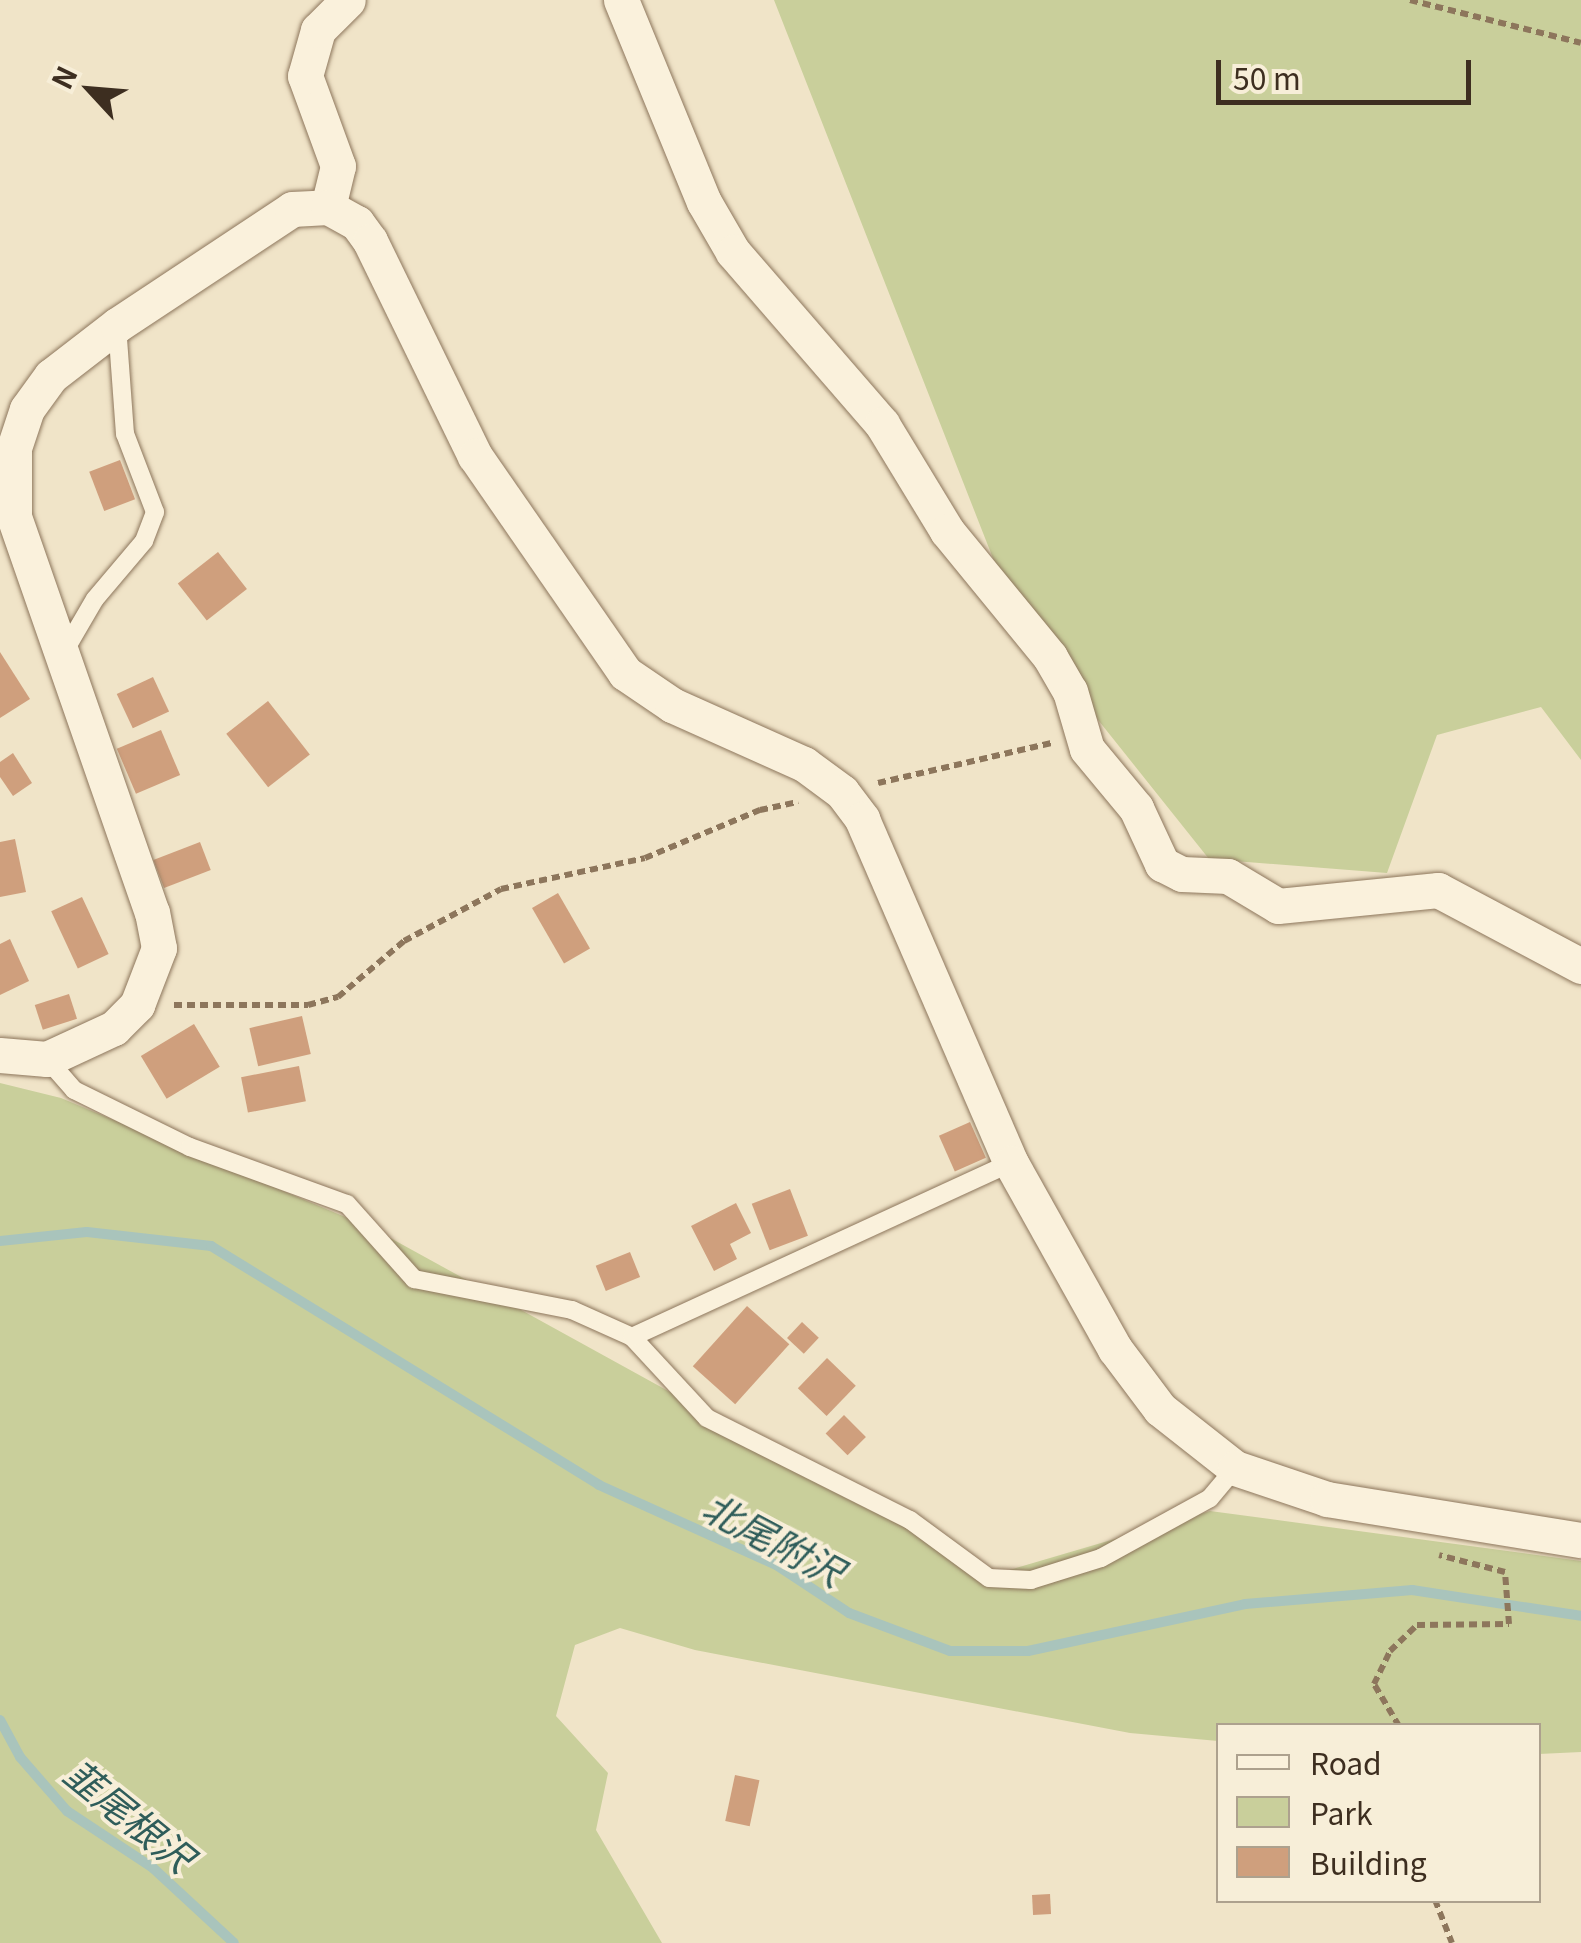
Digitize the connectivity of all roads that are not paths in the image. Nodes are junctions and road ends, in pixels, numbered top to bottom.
1 (348, 0) edge
2 (621, 0) edge
3 (328, 207) junction
4 (117, 326) junction
5 (61, 657) junction
6 (1581, 966) edge
7 (0, 1055) edge
8 (47, 1059) junction
9 (1010, 1163) junction
10 (632, 1337) junction
11 (1235, 1468) junction
12 (1581, 1540) edge

1 - 3 street
2 - 6 street
3 - 4 street
3 - 9 street
4 - 5 lane
4 - 5 street
5 - 8 street
7 - 8 street
8 - 10 lane
9 - 10 lane
9 - 11 street
10 - 11 lane
11 - 12 street

